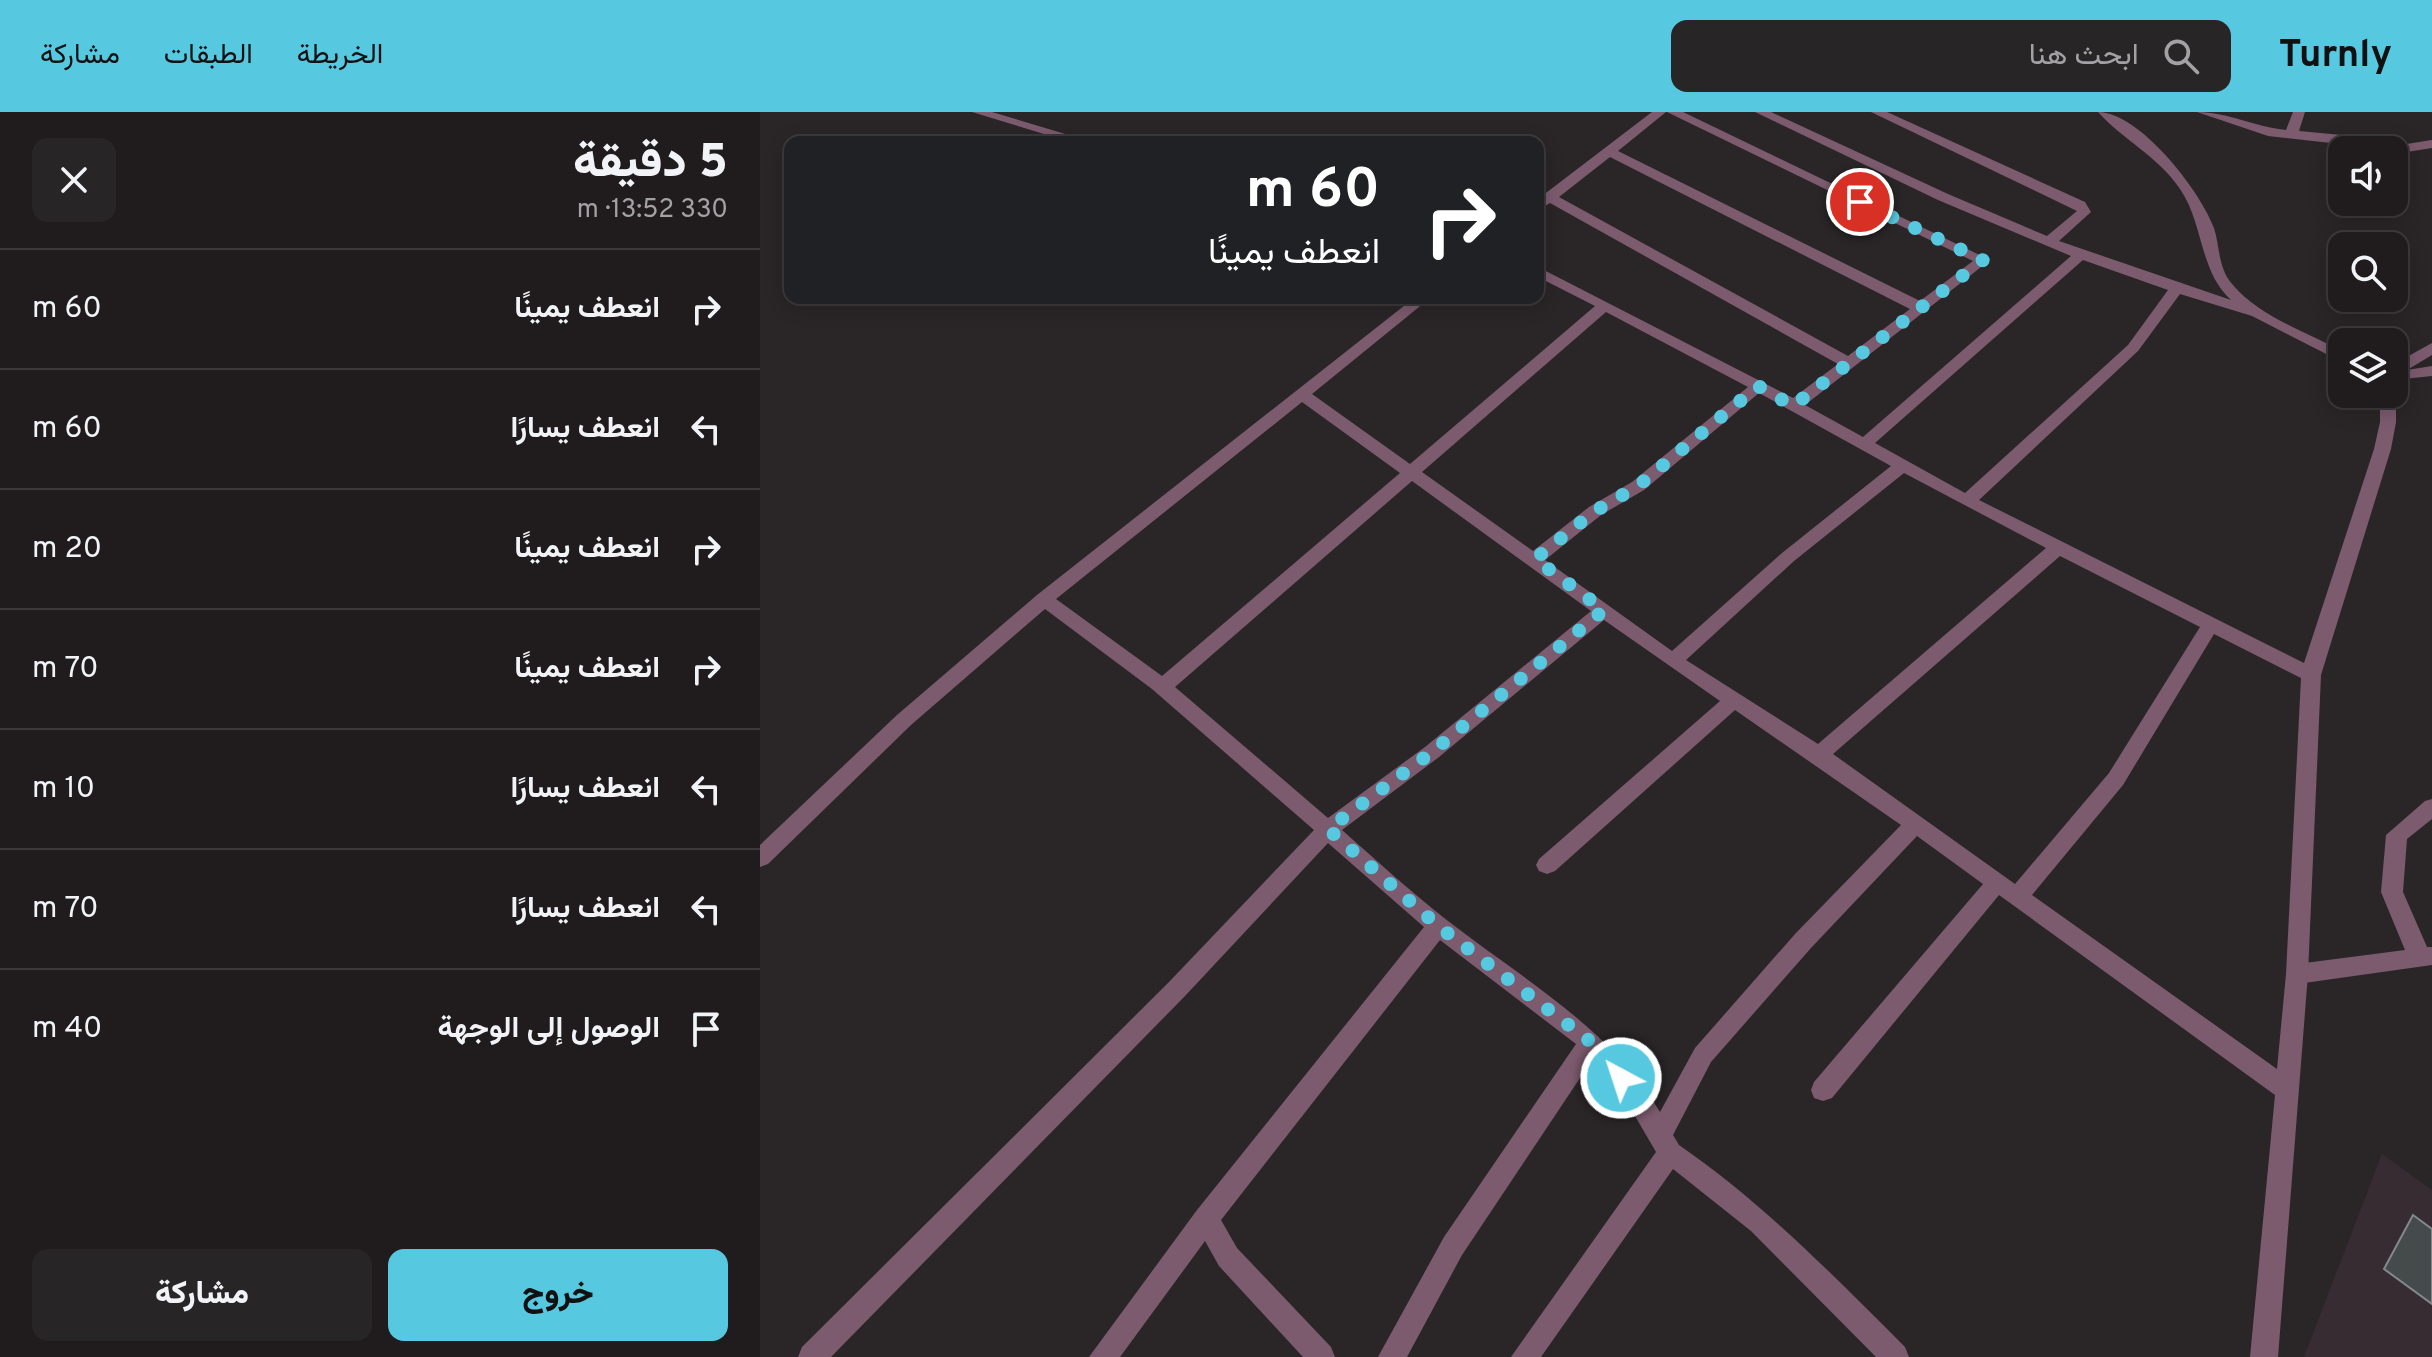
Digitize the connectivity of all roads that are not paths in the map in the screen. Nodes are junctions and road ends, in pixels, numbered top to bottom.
1 (978, 112) edge
2 (1660, 112) edge
3 (1673, 112) edge
4 (1761, 112) edge
5 (1877, 112) edge
6 (2104, 112) edge
7 (2203, 112) edge
8 (2299, 112) edge
9 (2291, 135) junction
10 (1064, 136) edge
11 (2432, 144) edge
12 (1608, 151) junction
13 (1544, 202) edge
14 (2050, 241) junction
15 (2083, 253) junction
16 (1544, 274) edge
17 (2177, 288) junction
18 (1415, 304) edge
19 (1605, 305) junction
20 (1921, 308) junction
21 (2259, 313) junction
22 (2432, 348) edge
23 (2328, 350) edge
24 (1849, 363) junction
25 (2408, 364) edge
26 (2432, 371) edge
27 (2408, 373) edge
28 (1758, 386) junction
29 (1302, 394) junction
30 (1793, 406) junction
31 (2389, 408) edge
32 (1864, 444) junction
33 (1903, 465) junction
34 (1412, 470) junction
35 (1967, 501) junction
36 (2059, 547) junction
37 (1535, 559) junction
38 (1044, 599) junction
39 (1604, 610) junction
40 (2211, 624) junction
41 (1673, 661) junction
42 (2311, 675) junction
43 (1162, 687) junction
44 (1734, 700) junction
45 (1819, 755) junction
46 (2432, 807) edge
47 (1914, 825) junction
48 (1328, 829) junction
49 (760, 858) edge
50 (1547, 865) dead end
51 (1997, 882) junction
52 (2018, 896) junction
53 (1438, 926) junction
54 (2426, 957) edge
55 (2297, 974) junction
56 (1591, 1042) junction
57 (1823, 1090) dead end
58 (2287, 1090) junction
59 (1665, 1145) junction
60 (1206, 1219) junction
61 (812, 1357) edge
62 (1103, 1357) edge
63 (1321, 1357) edge
64 (1392, 1357) edge
65 (1525, 1357) edge
66 (1895, 1357) edge
67 (2264, 1357) edge

1 - 10 street
2 - 12 street
3 - 20 street
4 - 14 street
5 - 14 street
6 - 21 street
7 - 9 street
8 - 9 street
9 - 11 street
12 - 13 street
12 - 20 street
13 - 24 street
14 - 15 street
15 - 17 street
15 - 32 street
16 - 19 street
17 - 21 street
17 - 35 street
18 - 29 street
19 - 28 street
19 - 34 street
20 - 24 street
21 - 23 street
22 - 25 street
24 - 30 street
26 - 27 street
28 - 30 street
28 - 37 street
29 - 34 street
29 - 38 street
30 - 32 street
31 - 42 street
32 - 33 street
33 - 35 street
33 - 41 street
34 - 37 street
34 - 43 street
35 - 36 street
36 - 40 street
36 - 45 street
37 - 39 street
38 - 43 street
38 - 49 street
39 - 41 street
39 - 48 street
40 - 42 street
40 - 52 street
41 - 44 street
42 - 55 street
43 - 48 street
44 - 45 street
44 - 50 street
45 - 47 street
46 - 54 street
47 - 51 street
47 - 59 street
48 - 53 street
48 - 61 street
51 - 52 street
51 - 57 street
52 - 58 street
53 - 56 street
53 - 60 street
54 - 55 street
55 - 58 street
56 - 59 street
56 - 64 street
58 - 67 street
59 - 65 street
59 - 66 street
60 - 62 street
60 - 63 street

